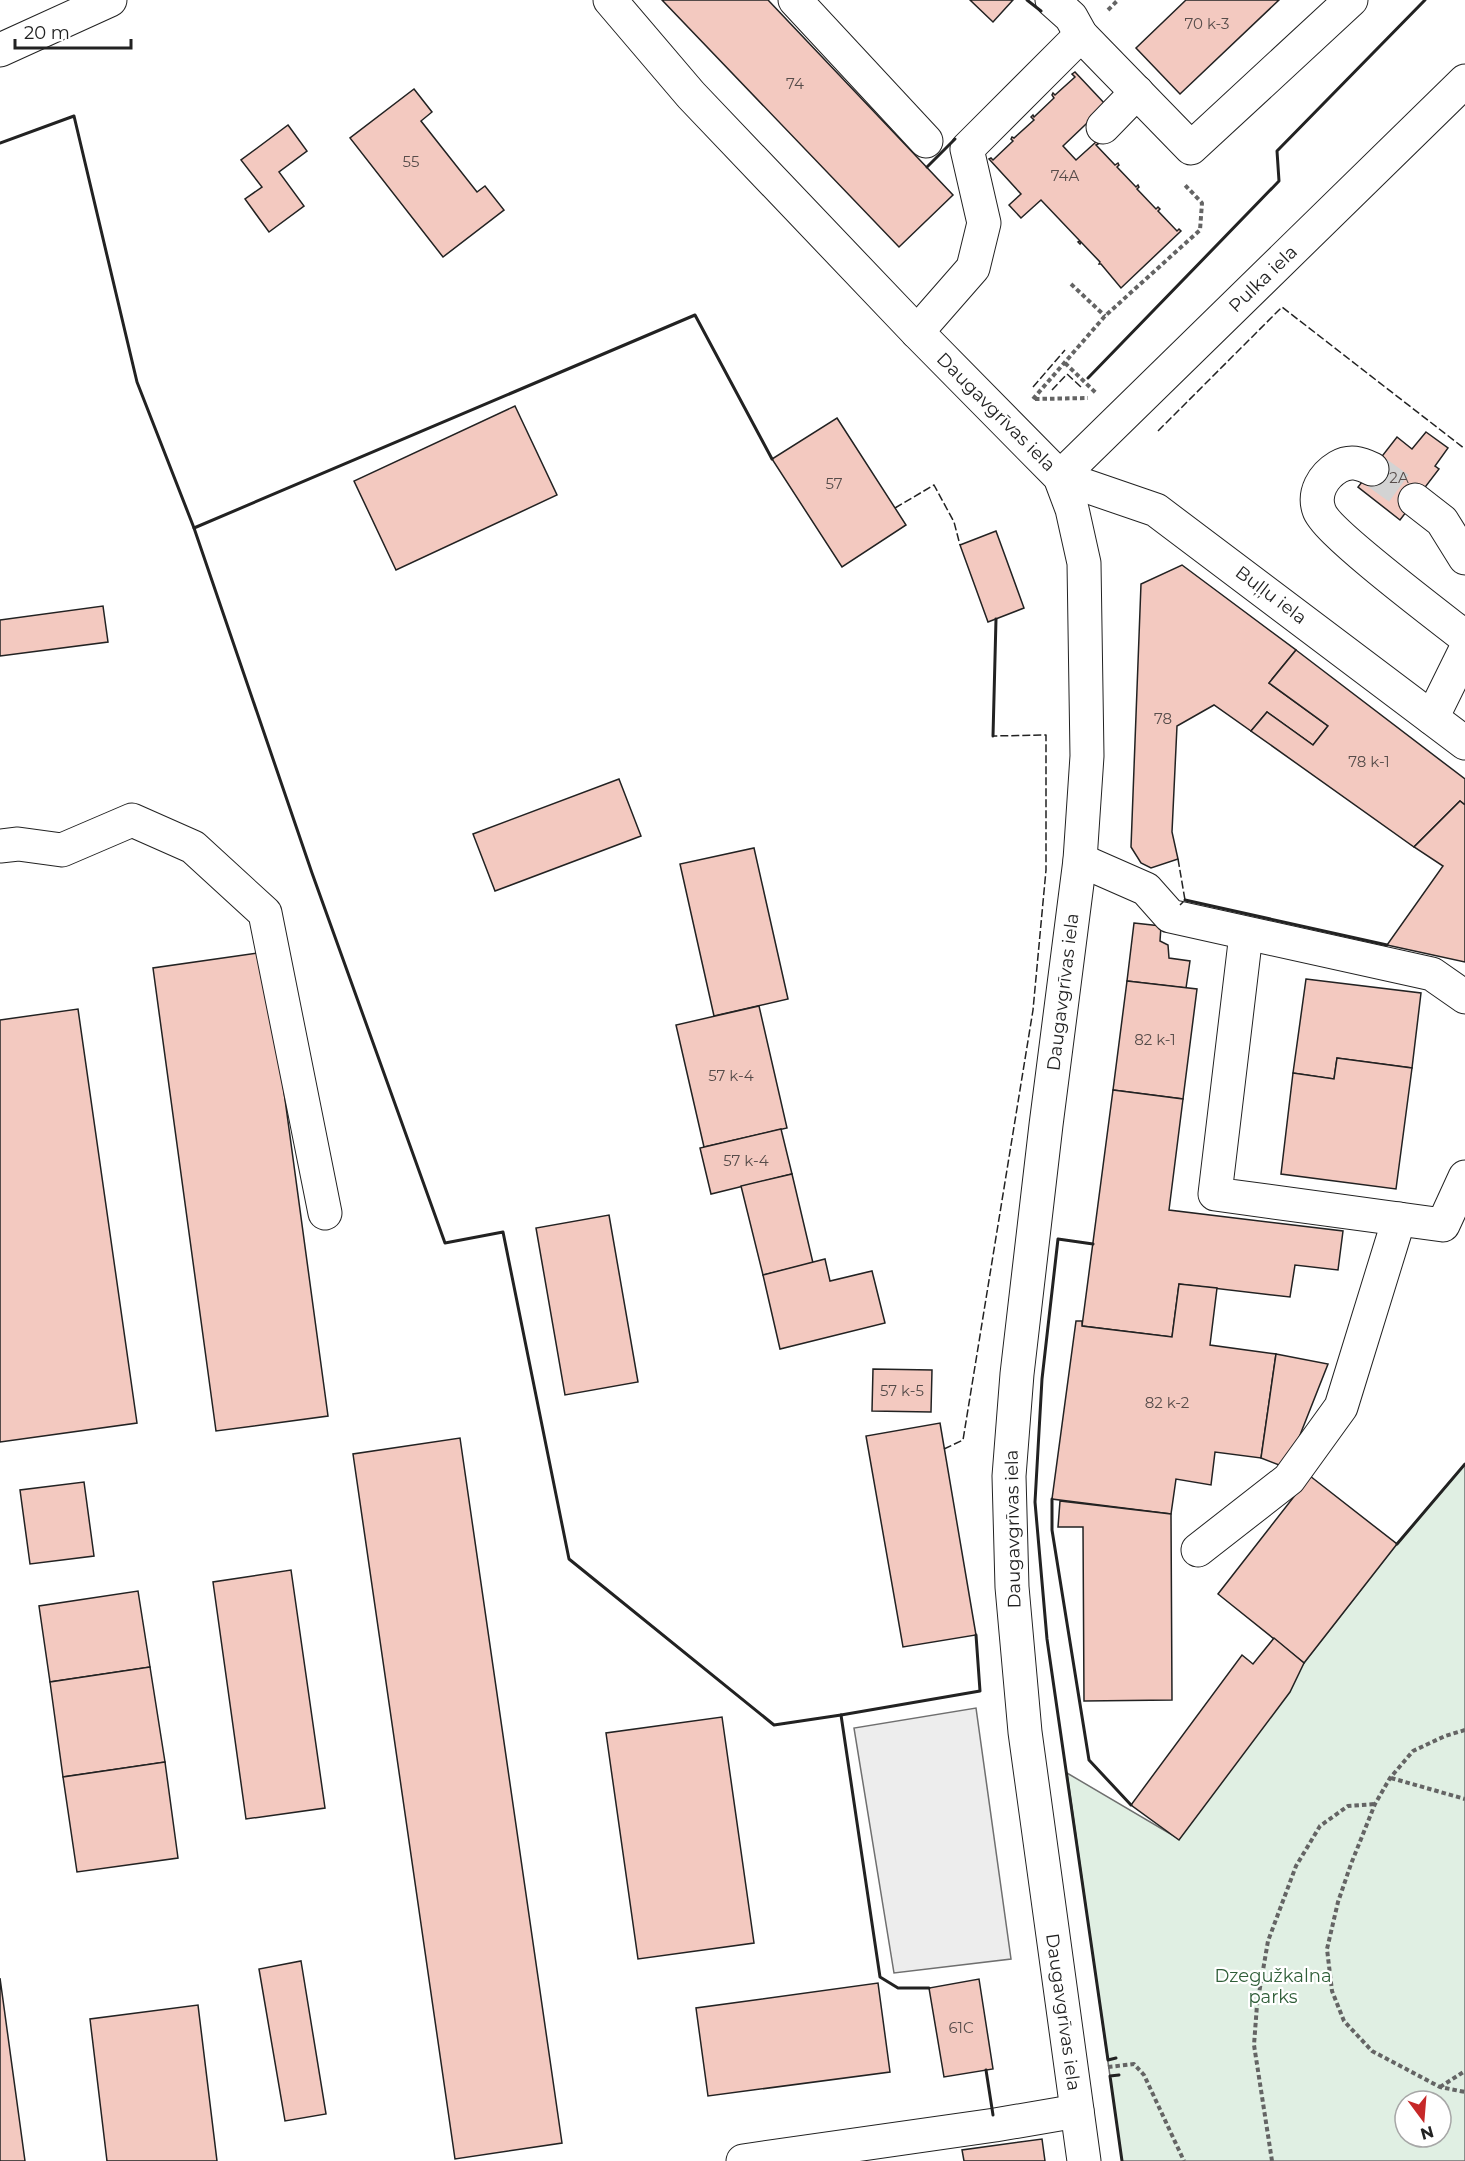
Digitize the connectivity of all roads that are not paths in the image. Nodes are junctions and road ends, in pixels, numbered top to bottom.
1 (110, 0) edge
2 (610, 0) edge
3 (795, 0) edge
4 (1052, 0) edge
5 (1351, 0) edge
6 (1081, 35) junction
7 (0, 50) edge
8 (1465, 81) edge
9 (1137, 92) junction
10 (1103, 127) dead end
11 (926, 141) dead end
12 (917, 332) junction
13 (1372, 469) tunnel mouth
14 (1060, 477) junction
15 (1415, 500) tunnel mouth
16 (1465, 558) edge
17 (1465, 637) edge
18 (1465, 651) edge
19 (1432, 718) junction
20 (1465, 743) edge
21 (0, 846) edge
22 (1080, 860) junction
23 (1246, 934) junction
24 (1465, 997) edge
25 (1465, 1177) edge
26 (325, 1213) dead end
27 (1399, 1218) junction
28 (1198, 1550) dead end
29 (1077, 2111) junction
30 (743, 2161) edge
31 (1084, 2161) edge

1 - 7 main road
2 - 12 main road, Daugavgrīvas iela
3 - 11 main road
4 - 6 main road
5 - 9 main road
6 - 9 main road
6 - 12 main road
8 - 14 main road, Pulka iela
9 - 10 main road
12 - 14 main road, Daugavgrīvas iela
13 - 17 main road
14 - 19 main road, Buļļu iela
14 - 22 main road, Daugavgrīvas iela
15 - 16 main road
18 - 19 main road
19 - 20 main road, Buļļu iela
21 - 26 main road
22 - 23 main road
22 - 29 main road, Daugavgrīvas iela
23 - 24 main road
23 - 27 main road
25 - 27 main road
27 - 28 main road
29 - 30 main road
29 - 31 main road, Daugavgrīvas iela

